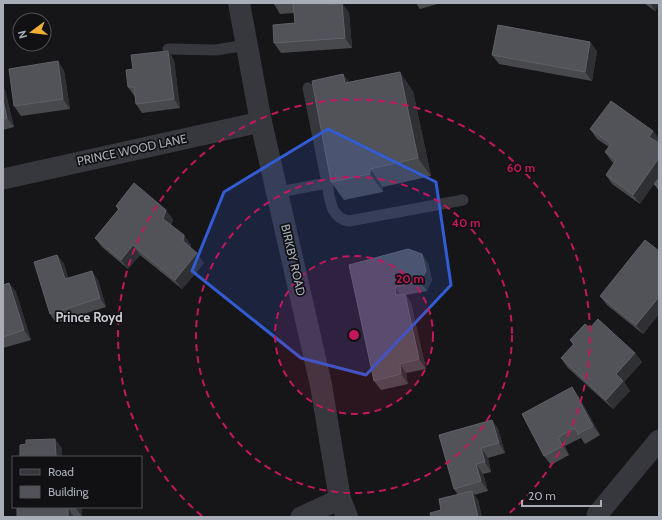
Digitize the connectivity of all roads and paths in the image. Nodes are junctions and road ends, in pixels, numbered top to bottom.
1 (239, 3) edge
2 (247, 45) junction
3 (168, 49) dead end
4 (308, 88) dead end
5 (261, 122) junction
6 (3, 179) edge
7 (327, 183) junction
8 (279, 192) junction
9 (463, 200) dead end
10 (659, 440) edge
11 (344, 508) edge
12 (597, 515) dead end
13 (301, 517) edge

1 - 2 street, BIRKBY ROAD
2 - 3 lane
2 - 5 street, BIRKBY ROAD
4 - 7 lane
5 - 6 street, PRINCE WOOD LANE
5 - 8 street, BIRKBY ROAD
7 - 8 lane
7 - 9 lane
8 - 11 street, BIRKBY ROAD
10 - 12 street
11 - 13 street

